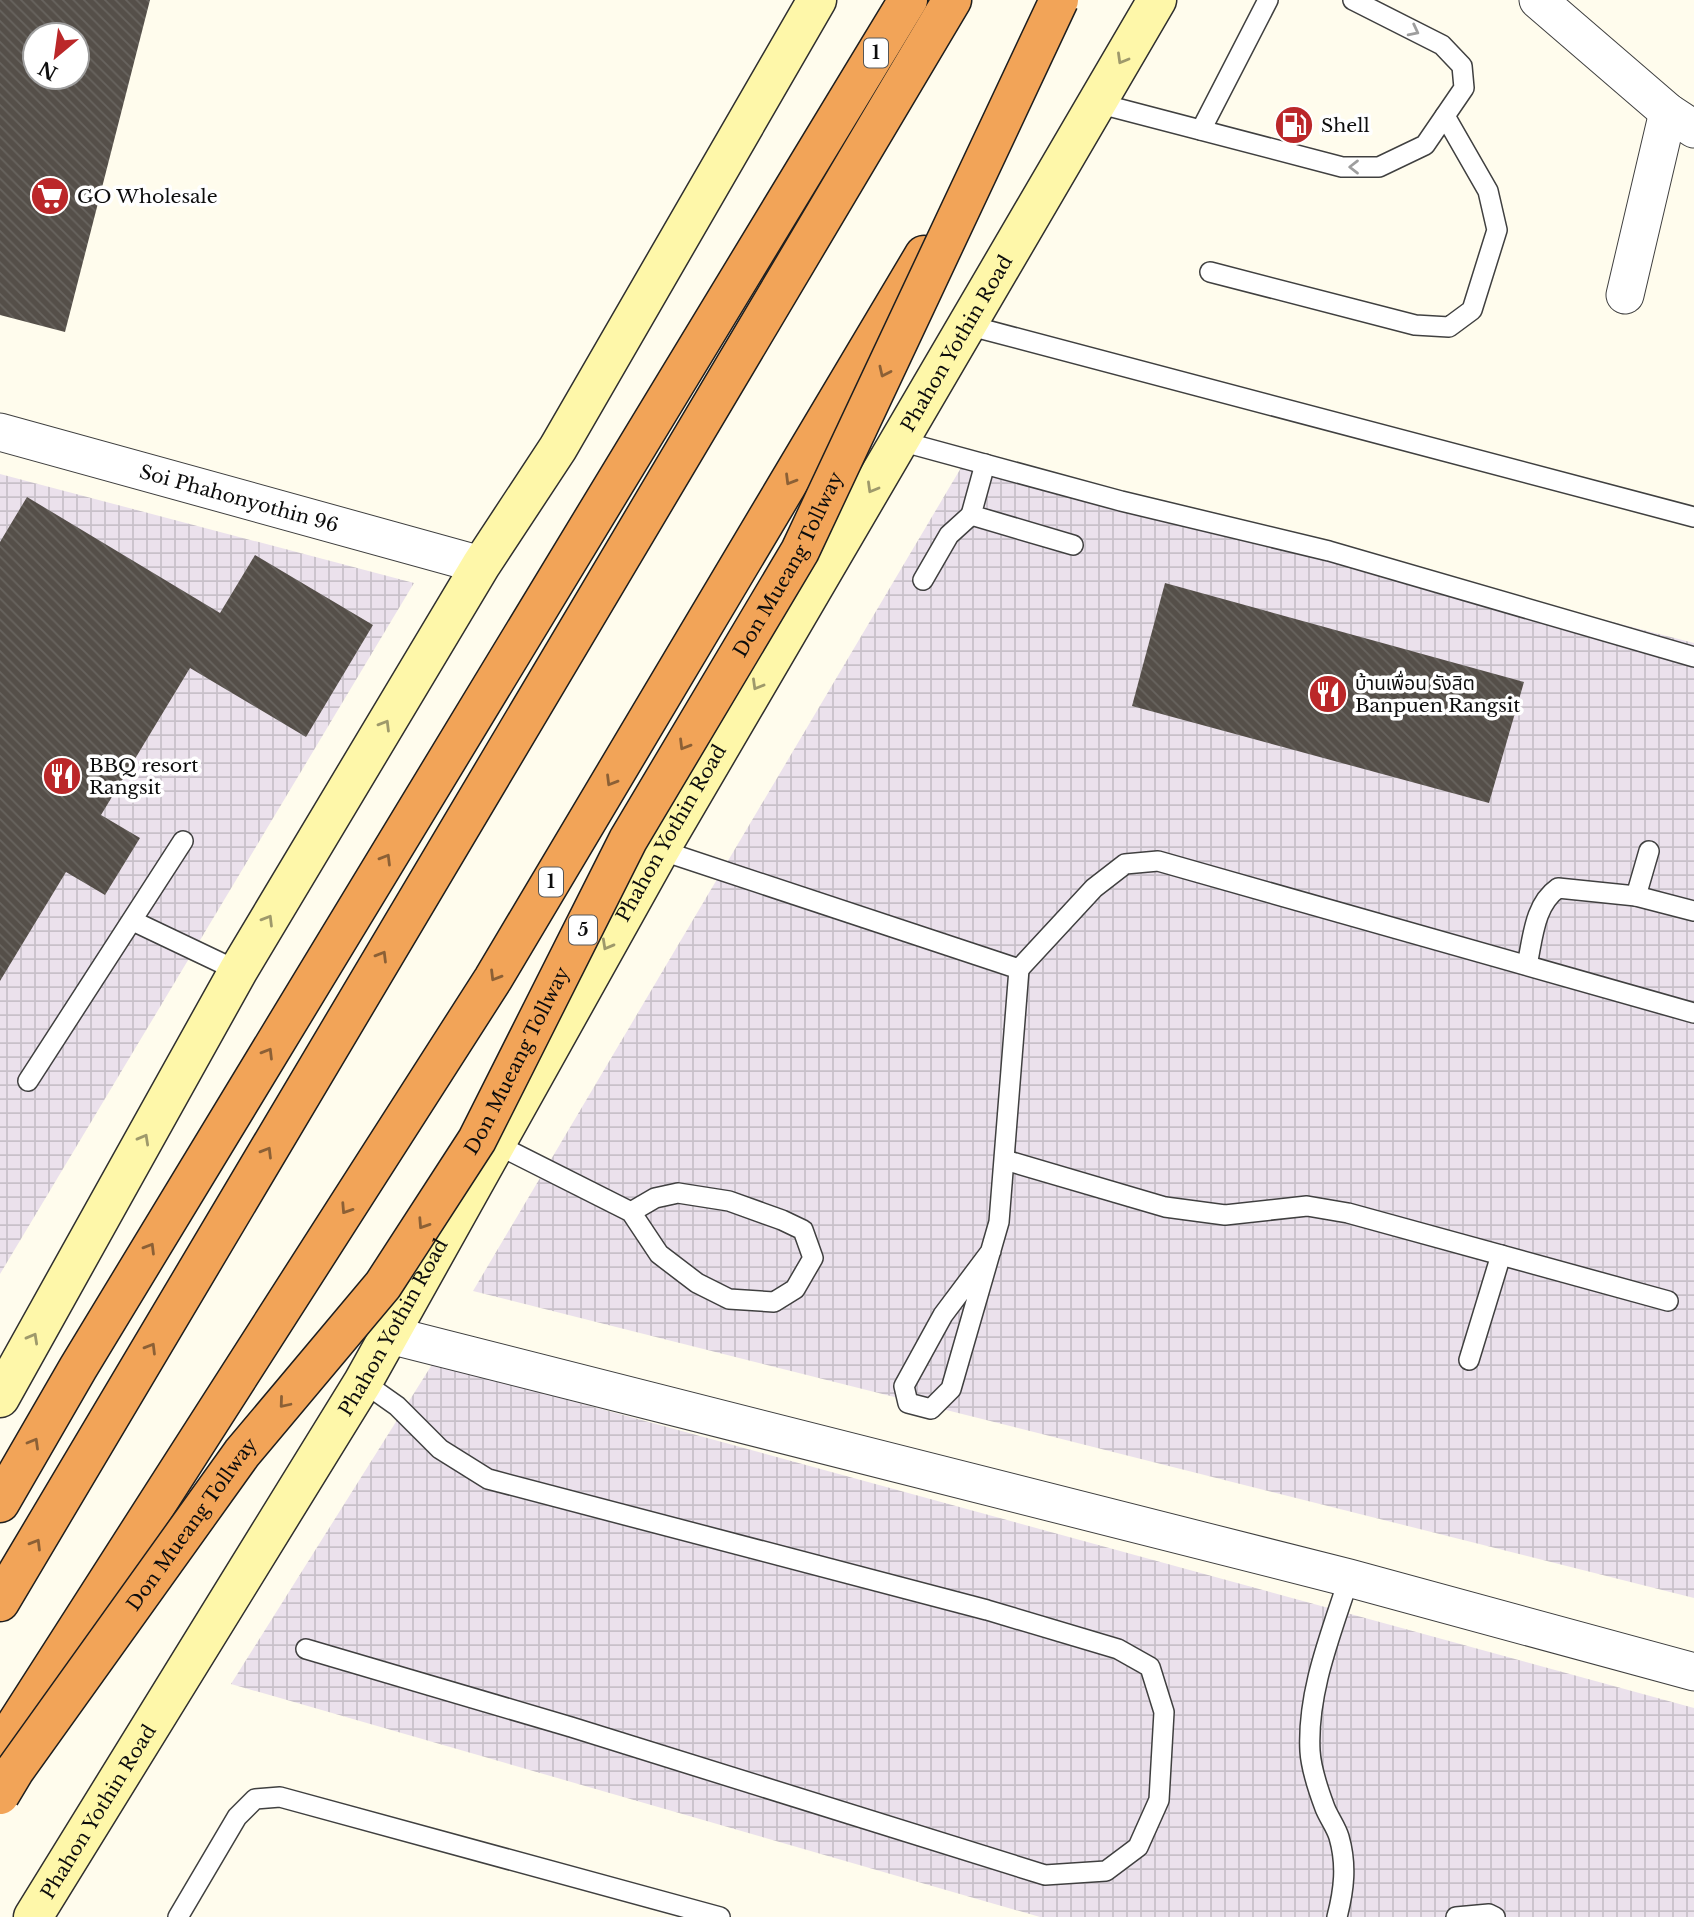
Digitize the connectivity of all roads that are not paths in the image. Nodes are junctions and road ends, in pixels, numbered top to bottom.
1 (804, 0) edge
2 (817, 0) edge
3 (908, 0) edge
4 (952, 0) edge
5 (1059, 0) edge
6 (1075, 0) edge
7 (1157, 0) edge
8 (1268, 0) edge
9 (1353, 0) edge
10 (1538, 0) edge
11 (1097, 103) junction
12 (1445, 116) junction
13 (1681, 120) edge
14 (1201, 130) junction
15 (727, 152) junction
16 (1210, 272) dead end
17 (1625, 295) dead end
18 (967, 325) junction
19 (0, 432) edge
20 (900, 441) junction
21 (985, 464) junction
22 (971, 515) junction
23 (1694, 517) edge
24 (1073, 545) dead end
25 (481, 565) junction
26 (923, 580) dead end
27 (1694, 657) edge
28 (183, 841) dead end
29 (660, 850) junction
30 (1649, 851) dead end
31 (1636, 896) junction
32 (1694, 911) edge
33 (133, 921) junction
34 (1527, 965) junction
35 (1019, 969) junction
36 (238, 971) junction
37 (1694, 1013) edge
38 (27, 1081) dead end
39 (496, 1144) junction
40 (1004, 1160) junction
41 (631, 1212) junction
42 (991, 1251) junction
43 (1501, 1255) junction
44 (1668, 1301) dead end
45 (390, 1335) junction
46 (1469, 1360) dead end
47 (363, 1382) junction
48 (0, 1398) edge
49 (0, 1503) edge
50 (1349, 1578) junction
51 (0, 1602) edge
52 (306, 1649) dead end
53 (1694, 1672) edge
54 (0, 1749) edge
55 (0, 1795) edge
56 (33, 1917) edge
57 (178, 1917) edge
58 (718, 1917) edge
59 (1337, 1917) edge
60 (1456, 1917) edge
61 (1496, 1917) edge

1 - 15 main road
2 - 15 main road
49 -> 3 highway, 1
51 -> 4 highway
5 -> 55 highway, Don Mueang Tollway / 5, bridge
6 -> 54 highway, 1
7 -> 11 main road, Phahon Yothin Road
8 - 14 lane
9 -> 12 lane
10 - 13 street
11 - 14 lane
11 - 18 main road, Phahon Yothin Road
12 -> 14 lane
12 - 16 lane
13 - 17 street
15 - 25 main road
18 - 20 main road, Phahon Yothin Road
18 - 23 lane
19 - 25 street, Soi Phahonyothin 96
20 - 21 lane
20 -> 29 main road, Phahon Yothin Road
21 - 22 lane
21 - 27 lane
22 - 24 lane
22 - 26 lane
36 -> 25 main road
28 - 33 lane
29 - 35 lane
29 -> 39 main road, Phahon Yothin Road
30 - 31 lane
31 - 32 lane
31 - 34 lane
33 - 36 lane
33 - 38 lane
34 - 35 lane
34 - 37 lane
35 - 40 lane
48 -> 36 main road
39 - 41 lane
39 - 45 main road, Phahon Yothin Road
40 - 42 lane
40 - 43 lane
41 - 41 lane
42 - 42 lane
43 - 44 lane
43 - 46 lane
45 - 47 main road, Phahon Yothin Road
45 - 50 street
47 - 52 lane
47 - 56 main road, Phahon Yothin Road
50 - 53 street
50 - 59 lane
57 - 58 lane
60 - 61 lane

